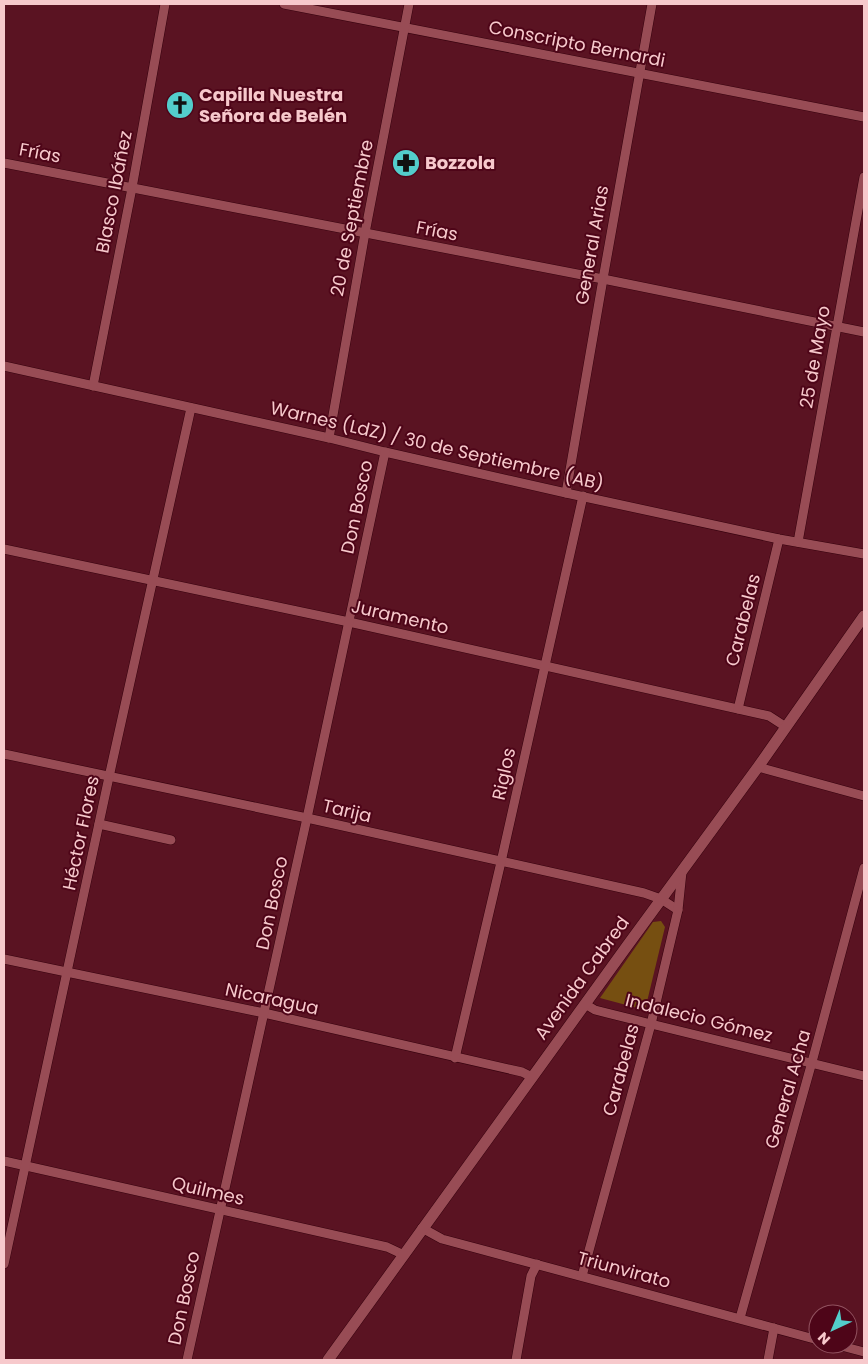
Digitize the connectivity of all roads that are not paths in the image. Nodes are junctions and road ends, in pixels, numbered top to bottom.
1 (165, 4) edge
2 (284, 4) edge
3 (409, 4) edge
4 (652, 4) edge
5 (405, 27) junction
6 (639, 73) junction
7 (864, 116) edge
8 (4, 162) edge
9 (864, 177) edge
10 (132, 188) junction
11 (365, 233) junction
12 (603, 278) junction
13 (837, 326) junction
14 (864, 332) edge
15 (4, 366) edge
16 (93, 386) junction
17 (191, 408) junction
18 (329, 438) junction
19 (385, 452) junction
20 (566, 493) junction
21 (583, 496) junction
22 (779, 539) junction
23 (798, 542) junction
24 (4, 549) edge
25 (864, 554) edge
26 (154, 581) junction
27 (864, 616) edge
28 (349, 622) junction
29 (544, 666) junction
30 (738, 709) junction
31 (786, 727) junction
32 (4, 754) edge
33 (758, 767) junction
34 (109, 777) junction
35 (864, 796) edge
36 (307, 818) junction
37 (99, 824) junction
38 (171, 840) dead end
39 (501, 862) junction
40 (864, 868) edge
41 (682, 872) junction
42 (661, 899) junction
43 (678, 910) junction
44 (4, 959) edge
45 (67, 973) junction
46 (586, 1004) junction
47 (264, 1013) junction
48 (651, 1024) junction
49 (455, 1058) junction
50 (812, 1062) junction
51 (864, 1076) edge
52 (532, 1077) junction
53 (4, 1161) edge
54 (25, 1166) junction
55 (220, 1210) junction
56 (422, 1228) junction
57 (404, 1255) junction
58 (4, 1264) edge
59 (537, 1264) junction
60 (582, 1276) junction
61 (740, 1318) junction
62 (774, 1328) junction
63 (808, 1337) edge
64 (187, 1360) edge
65 (328, 1360) edge
66 (516, 1360) edge
67 (768, 1360) edge

1 - 10 street, Blasco Ibáñez
2 - 5 street, Conscripto Bernardi
3 - 5 street, 20 de Septiembre
4 - 6 street, General Arias
5 - 6 street, Conscripto Bernardi
5 - 11 street, 20 de Septiembre
6 - 7 street, Conscripto Bernardi
6 - 12 street, General Arias
8 - 10 street, Frías
9 - 13 street, 25 de Mayo
10 - 11 street, Frías
10 - 16 street, Blasco Ibáñez
11 - 12 street, Frías
11 - 18 street, 20 de Septiembre
12 - 13 street, Frías
12 - 20 street, General Arias
13 - 14 street, Frías
13 - 23 street, 25 de Mayo
15 - 16 street, Warnes (LdZ) / 30 de Septiembre (AB)
16 - 17 street, Warnes (LdZ) / 30 de Septiembre (AB)
17 - 18 street, Warnes (LdZ) / 30 de Septiembre (AB)
17 - 26 street, Héctor Flores
18 - 19 street, Warnes (LdZ) / 30 de Septiembre (AB)
19 - 20 street, Warnes (LdZ) / 30 de Septiembre (AB)
19 - 28 street, Don Bosco
20 - 21 street, Warnes (LdZ) / 30 de Septiembre (AB)
21 - 22 street, Warnes (LdZ) / 30 de Septiembre (AB)
21 - 29 street, Riglos
22 - 23 street, Warnes (LdZ) / 30 de Septiembre (AB)
22 - 30 street, Carabelas
23 - 25 street, Warnes (LdZ) / 30 de Septiembre (AB)
24 - 26 street, Juramento
26 - 28 street, Juramento
26 - 34 street, Héctor Flores
27 - 31 street, Avenida Cabred
28 - 29 street, Juramento
28 - 36 street, Don Bosco
29 - 30 street, Juramento
29 - 39 street, Riglos
30 - 31 street, Juramento
31 - 33 street, Avenida Cabred
32 - 34 street, Tarija
33 - 35 street
33 - 41 street, Avenida Cabred
34 - 36 street, Tarija
34 - 37 street, Héctor Flores
36 - 39 street, Tarija
36 - 47 street, Don Bosco
37 - 38 street
37 - 45 street, Héctor Flores
39 - 42 street, Tarija
39 - 49 street, Riglos
40 - 50 street, General Acha
41 - 42 street, Avenida Cabred
41 - 43 street, Carabelas
42 - 43 street, Tarija
42 - 46 street, Avenida Cabred
43 - 48 street, Carabelas
44 - 45 street, Nicaragua
45 - 47 street, Nicaragua
45 - 54 street, Héctor Flores
46 - 48 street, Indalecio Gómez
46 - 52 street, Avenida Cabred
47 - 49 street, Nicaragua
47 - 55 street, Don Bosco
48 - 50 street, Indalecio Gómez
48 - 60 street, Carabelas
49 - 52 street, Nicaragua
50 - 51 street, Indalecio Gómez
50 - 61 street, General Acha
52 - 56 street, Avenida Cabred
53 - 54 street, Quilmes
54 - 55 street, Quilmes
54 - 58 street, Héctor Flores
55 - 57 street, Quilmes
55 - 64 street, Don Bosco
56 - 57 street, Avenida Cabred
56 - 59 street, Triunvirato
57 - 65 street, Avenida Cabred
59 - 60 street, Triunvirato
59 - 66 street
60 - 61 street, Triunvirato
61 - 62 street, Triunvirato
62 - 63 street, Triunvirato
62 - 67 street

